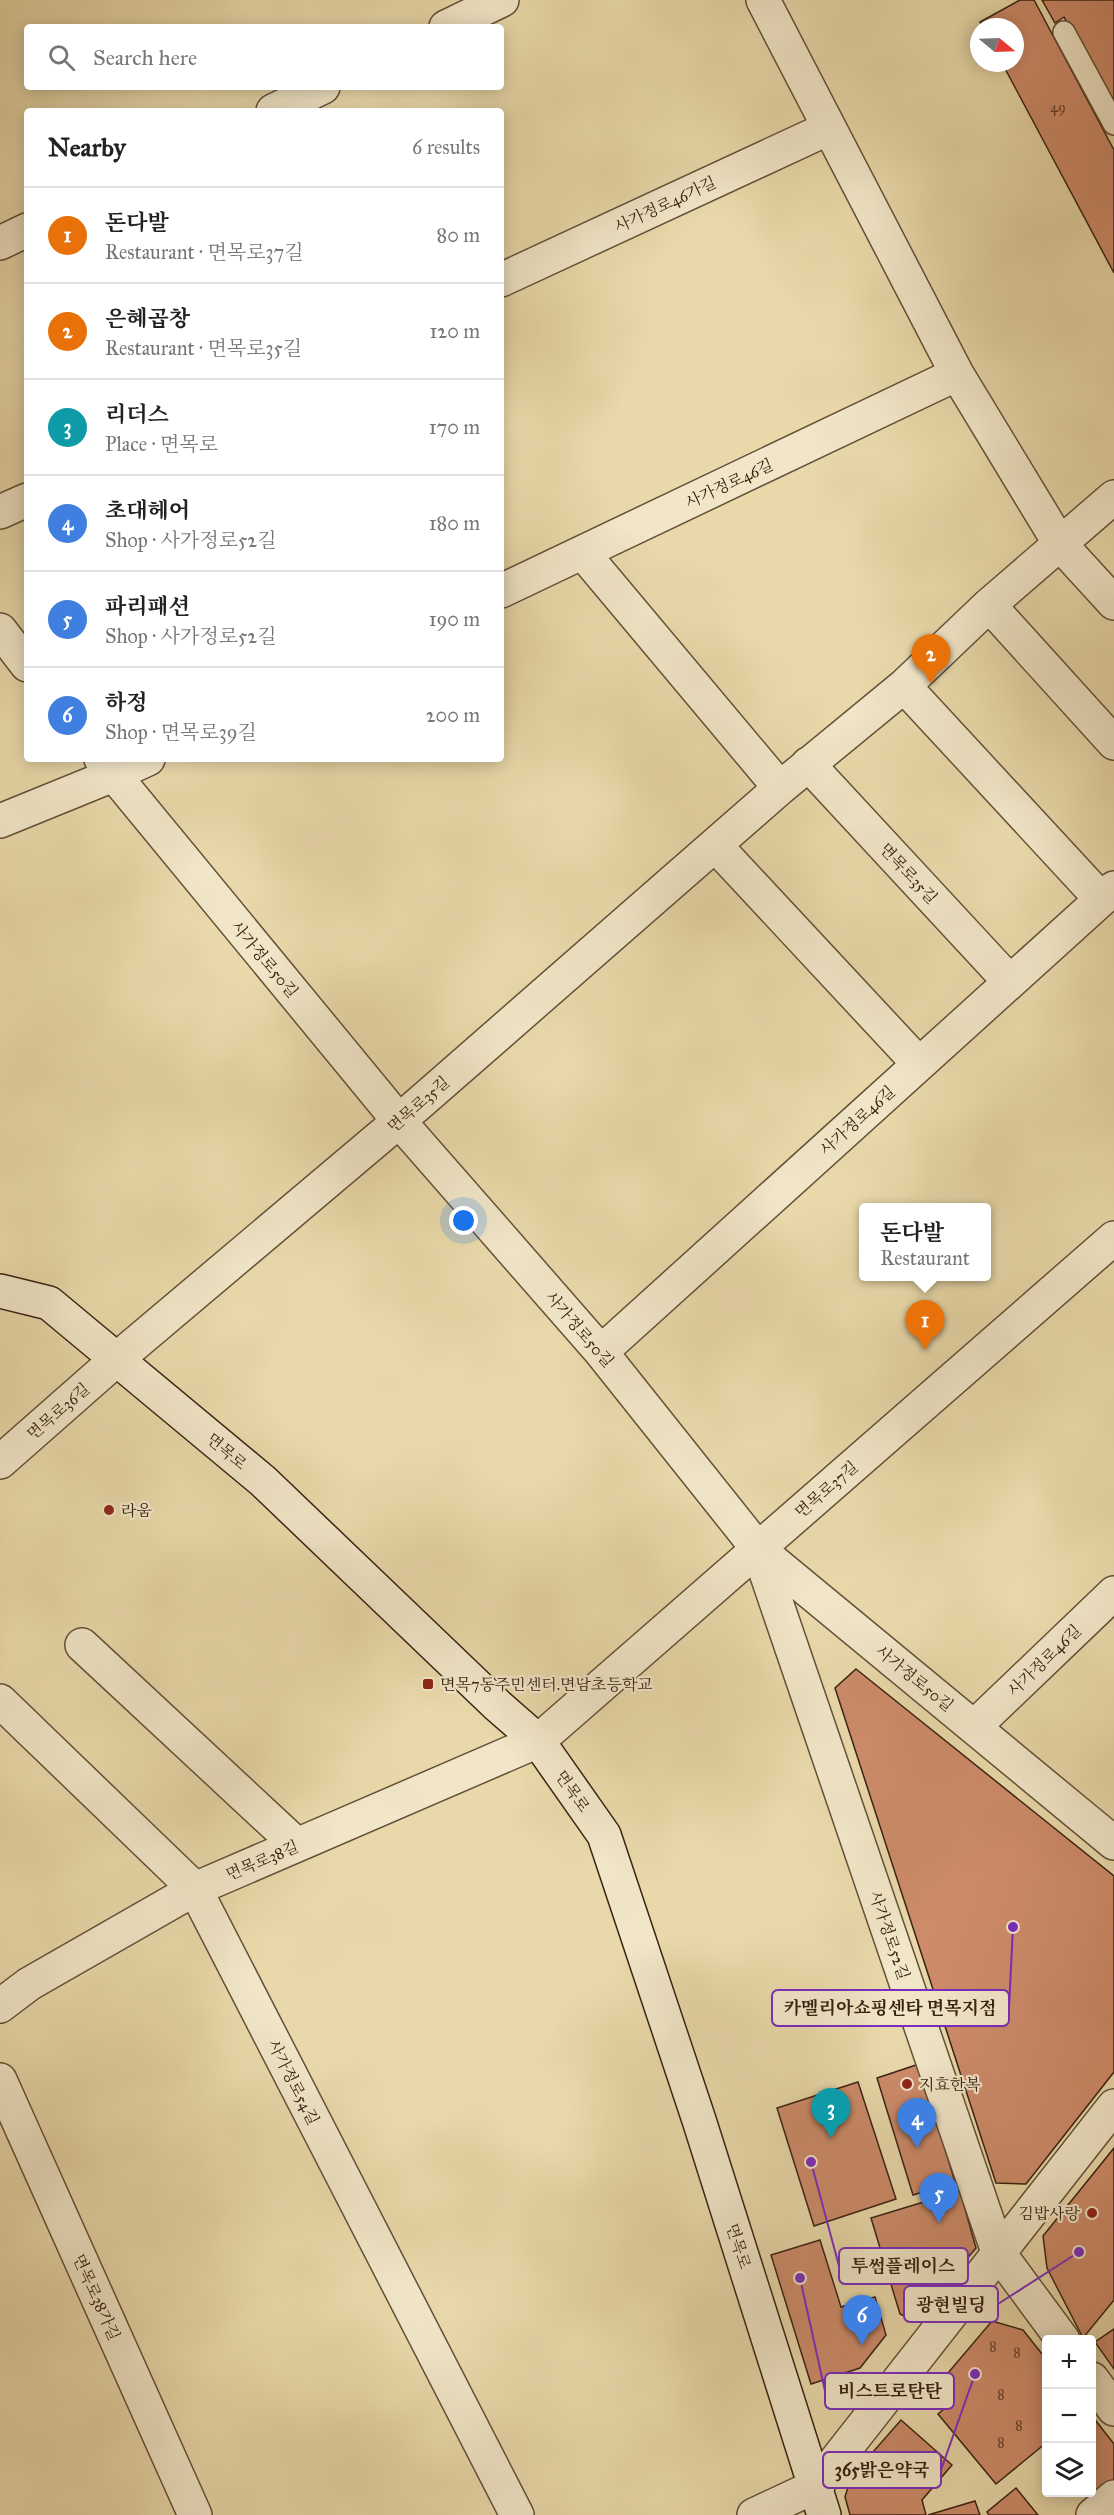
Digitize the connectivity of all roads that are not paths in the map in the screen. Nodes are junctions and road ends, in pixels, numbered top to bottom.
1 (502, 0) edge
2 (763, 0) edge
3 (452, 24) edge
4 (1064, 32) dead end
5 (316, 90) edge
6 (279, 108) edge
7 (1114, 124) edge
8 (829, 128) junction
9 (24, 231) edge
10 (0, 243) edge
11 (504, 279) edge
12 (957, 374) junction
13 (1114, 497) edge
14 (24, 501) edge
15 (0, 512) edge
16 (1060, 544) junction
17 (583, 553) junction
18 (504, 590) edge
19 (1114, 603) edge
20 (989, 605) junction
21 (0, 630) edge
22 (24, 661) edge
23 (904, 687) junction
24 (1114, 743) edge
25 (133, 762) edge
26 (808, 764) junction
27 (107, 767) edge
28 (780, 788) junction
29 (0, 821) edge
30 (715, 845) junction
31 (1108, 893) edge
32 (1010, 982) junction
33 (919, 1064) junction
34 (399, 1121) junction
35 (1114, 1238) edge
36 (0, 1291) edge
37 (601, 1352) junction
38 (117, 1359) junction
39 (0, 1462) edge
40 (758, 1549) junction
41 (1114, 1593) edge
42 (82, 1645) dead end
43 (0, 1701) edge
44 (974, 1727) junction
45 (538, 1741) junction
46 (1114, 1843) edge
47 (297, 1845) junction
48 (195, 1889) junction
49 (0, 2006) edge
50 (0, 2080) edge
51 (1114, 2106) edge
52 (998, 2252) junction
53 (1059, 2335) edge
54 (1096, 2384) edge
55 (1114, 2409) edge
56 (1114, 2498) edge
57 (820, 2501) edge
58 (195, 2515) edge
59 (517, 2515) edge
60 (754, 2515) edge
61 (1093, 2515) edge

1 - 3 street
2 - 8 street
4 - 7 lane
5 - 6 street
8 - 11 street, 사가정로46가길
8 - 12 street
9 - 10 street
12 - 16 street
12 - 17 street, 사가정로46길
13 - 16 street, 면목로35길
14 - 15 street
16 - 19 street
16 - 20 street, 면목로35길
17 - 18 street, 사가정로46길
17 - 28 street
20 - 23 street, 면목로35길
20 - 24 street
21 - 22 street
23 - 26 street, 면목로35길
23 - 31 street
25 - 27 street
26 - 28 street, 면목로35길
26 - 32 street, 면목로35길
27 - 29 street
27 - 34 street, 사가정로50길
28 - 30 street, 면목로35길
30 - 33 street
30 - 34 street, 면목로35길
31 - 32 street, 사가정로46길
32 - 33 street, 사가정로46길
33 - 37 street, 사가정로46길
34 - 37 street, 사가정로50길
34 - 38 street, 면목로35길
35 - 40 street, 면목로37길
36 - 38 street, 면목로
37 - 40 street, 사가정로50길
38 - 39 street, 면목로36길
38 - 45 street, 면목로
40 - 44 street, 사가정로50길
40 - 45 street, 면목로37길
40 - 52 street, 사가정로52길
41 - 44 street, 사가정로46길
42 - 47 street
43 - 48 street, 사가정로54길
44 - 46 street, 사가정로50길
45 - 47 street, 면목로38길
45 - 57 street, 면목로
47 - 48 street, 면목로38길
48 - 49 street, 면목로38길
48 - 59 street, 사가정로54길
50 - 58 street, 면목로38가길
51 - 52 street
52 - 53 street, 사가정로52길
52 - 57 street
54 - 55 street
56 - 61 street
57 - 60 street

